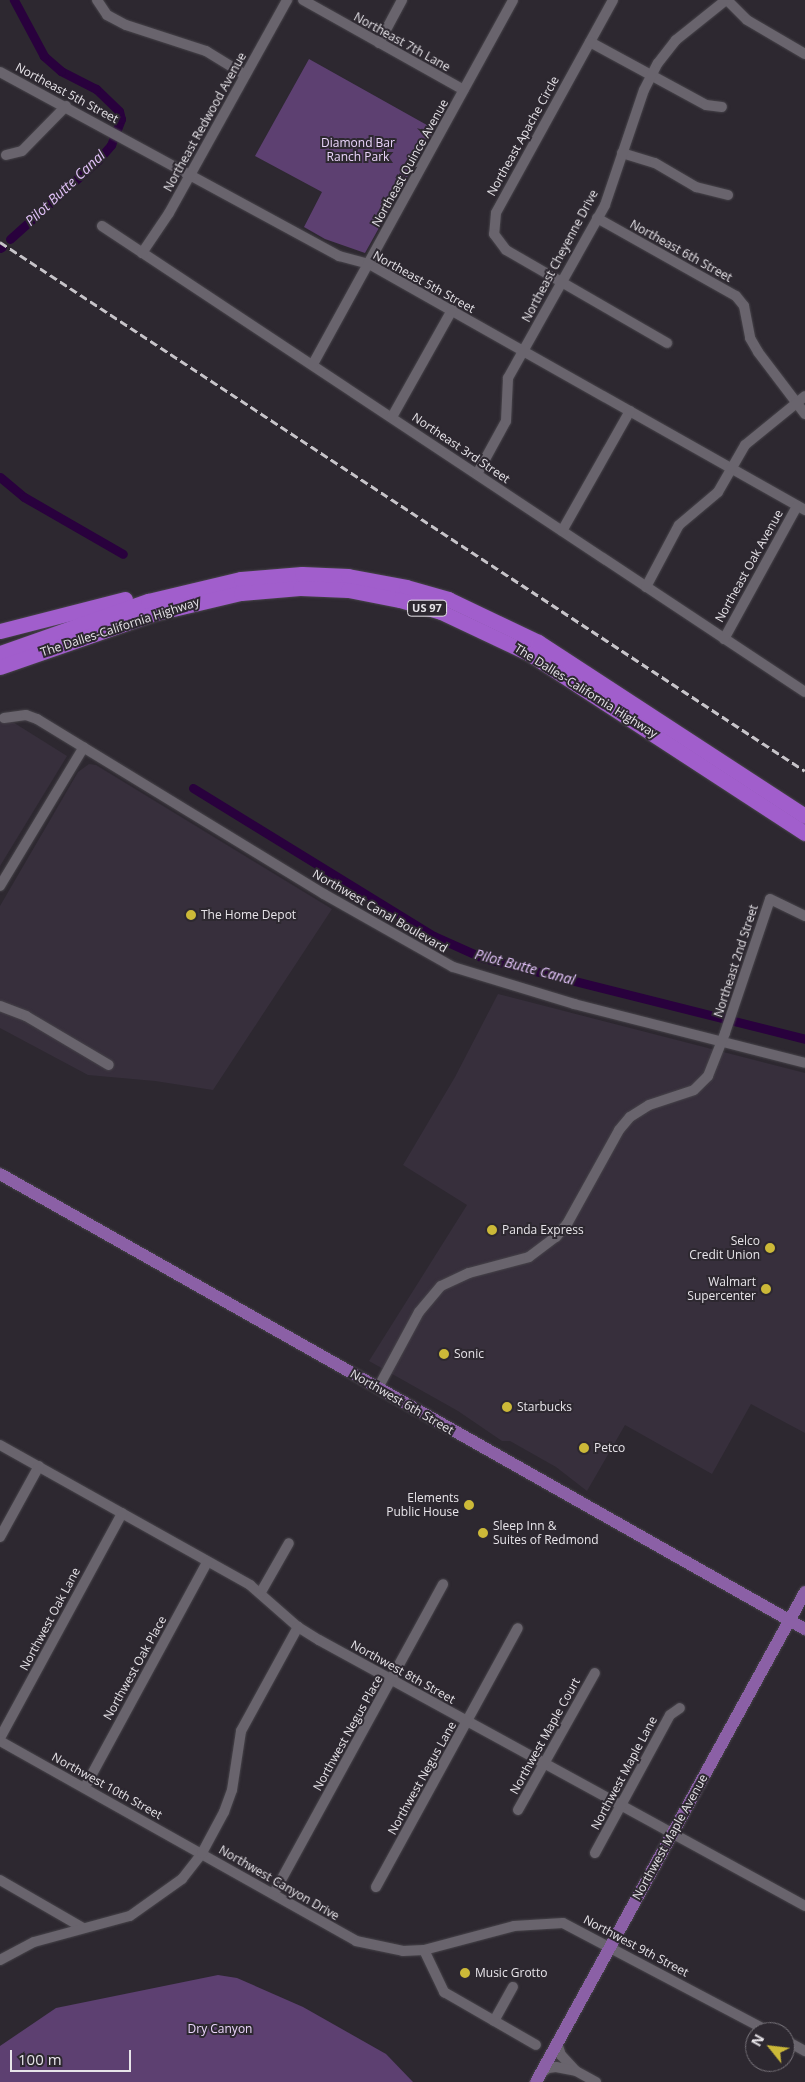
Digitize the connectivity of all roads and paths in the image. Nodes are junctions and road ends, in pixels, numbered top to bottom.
1 (97, 0) edge
2 (287, 0) edge
3 (302, 0) edge
4 (402, 0) edge
5 (513, 0) edge
6 (613, 0) edge
7 (727, 0) edge
8 (590, 42) junction
9 (379, 43) junction
10 (805, 54) edge
11 (0, 72) edge
12 (245, 76) junction
13 (652, 76) junction
14 (464, 90) junction
15 (66, 106) junction
16 (722, 107) dead end
17 (622, 152) junction
18 (6, 155) dead end
19 (191, 173) junction
20 (728, 195) dead end
21 (597, 218) junction
22 (102, 226) dead end
23 (142, 253) junction
24 (369, 264) junction
25 (561, 282) junction
26 (452, 310) junction
27 (667, 343) dead end
28 (523, 351) junction
29 (313, 364) junction
30 (801, 399) edge
31 (630, 411) junction
32 (805, 414) edge
33 (392, 417) junction
34 (732, 469) junction
35 (477, 474) junction
36 (801, 508) edge
37 (562, 531) junction
38 (646, 586) junction
39 (198, 587) junction
40 (112, 628) junction
41 (0, 631) edge
42 (724, 639) junction
43 (0, 653) edge
44 (0, 667) edge
45 (0, 677) edge
46 (804, 688) edge
47 (4, 718) dead end
48 (84, 748) junction
49 (805, 816) edge
50 (805, 833) edge
51 (0, 886) edge
52 (805, 916) edge
53 (0, 1006) edge
54 (724, 1036) junction
55 (805, 1063) edge
56 (109, 1065) dead end
57 (0, 1174) edge
58 (378, 1388) junction
59 (0, 1445) edge
60 (39, 1466) junction
61 (122, 1513) junction
62 (0, 1537) edge
63 (288, 1543) dead end
64 (207, 1562) junction
65 (443, 1584) dead end
66 (261, 1592) junction
67 (805, 1592) edge
68 (790, 1620) junction
69 (298, 1627) junction
70 (518, 1628) dead end
71 (805, 1629) edge
72 (595, 1673) dead end
73 (392, 1680) junction
74 (680, 1708) dead end
75 (467, 1721) junction
76 (0, 1739) edge
77 (544, 1763) junction
78 (85, 1787) junction
79 (621, 1806) junction
80 (518, 1810) dead end
81 (672, 1833) junction
82 (202, 1853) junction
83 (595, 1853) dead end
84 (0, 1880) edge
85 (376, 1887) dead end
86 (274, 1893) junction
87 (805, 1906) edge
88 (82, 1928) junction
89 (610, 1945) junction
90 (424, 1950) junction
91 (0, 1960) edge
92 (513, 1988) dead end
93 (494, 2021) junction
94 (752, 2022) edge
95 (557, 2043) junction
96 (536, 2045) dead end
97 (576, 2071) junction
98 (538, 2078) edge
99 (596, 2082) edge

1 - 12 street
2 - 12 street, Northeast Redwood Avenue
3 - 9 street, Northeast 7th Lane
4 - 9 street
5 - 14 street, Northeast Quince Avenue
6 - 8 street, Northeast Apache Circle
7 - 10 street
7 - 13 street, Northeast Cheyenne Drive
8 - 13 street
8 - 25 street, Northeast Apache Circle
9 - 14 street, Northeast 7th Lane
11 - 15 street, Northeast 5th Street
12 - 19 street, Northeast Redwood Avenue
13 - 16 street
13 - 17 street, Northeast Cheyenne Drive
14 - 24 street, Northeast Quince Avenue
15 - 18 street
15 - 19 street, Northeast 5th Street
17 - 20 street
17 - 21 street, Northeast Cheyenne Drive
19 - 23 street, Northeast Redwood Avenue
19 - 24 street, Northeast 5th Street
21 - 25 street, Northeast Cheyenne Drive
21 - 30 street, Northeast 6th Street
22 - 23 street, Northeast 3rd Street
23 - 29 street, Northeast 3rd Street
24 - 26 street, Northeast 5th Street
24 - 29 street, Northeast Quince Avenue
25 - 27 street, Northeast Apache Circle
25 - 28 street, Northeast Cheyenne Drive
26 - 28 street, Northeast 5th Street
26 - 33 street
28 - 31 street, Northeast 5th Street
28 - 35 street, Northeast Cheyenne Drive
29 - 33 street, Northeast 3rd Street
30 - 32 street, Northeast 6th Street
30 - 34 street
31 - 34 street, Northeast 5th Street
31 - 37 street
33 - 35 street, Northeast 3rd Street
34 - 36 street, Northeast 5th Street
34 - 38 street
35 - 37 street, Northeast 3rd Street
36 - 42 street, Northeast Oak Avenue
37 - 38 street, Northeast 3rd Street
38 - 42 street, Northeast 3rd Street
39 - 41 highway
39 - 43 highway, The Dalles-California Highway / US 97
39 - 49 highway, The Dalles-California Highway / US 97
40 - 44 highway, The Dalles-California Highway / US 97
40 - 45 highway
40 - 50 highway, The Dalles-California Highway / US 97
42 - 46 street, Northeast 3rd Street
47 - 48 street, Northwest Canal Boulevard
48 - 51 street
48 - 54 street, Northwest Canal Boulevard
52 - 54 street, Northeast 2nd Street
53 - 56 street
54 - 55 street, Northwest Canal Boulevard
54 - 58 street, Northeast 2nd Street
57 - 58 main road, Northwest 6th Street
58 - 68 main road, Northwest 6th Street
59 - 60 street, Northwest 8th Street
60 - 61 street, Northwest 8th Street
60 - 62 street
61 - 64 street, Northwest 8th Street
61 - 76 street, Northwest Oak Lane
63 - 66 street
64 - 66 street, Northwest 8th Street
64 - 78 street, Northwest Oak Place
65 - 73 street, Northwest Negus Place
66 - 69 street, Northwest 8th Street
67 - 68 main road, Northwest Maple Avenue
68 - 71 main road, Northwest 6th Street
68 - 81 main road, Northwest Maple Avenue
69 - 73 street, Northwest 8th Street
69 - 82 street
70 - 75 street, Northwest Negus Lane
72 - 77 street, Northwest Maple Court
73 - 75 street, Northwest 8th Street
73 - 86 street, Northwest Negus Place
74 - 79 street, Northwest Maple Lane
75 - 77 street, Northwest 8th Street
75 - 85 street, Northwest Negus Lane
76 - 78 street, Northwest 10th Street
77 - 79 street, Northwest 8th Street
77 - 80 street, Northwest Maple Court
78 - 82 street, Northwest 10th Street
79 - 81 street, Northwest 8th Street
79 - 83 street, Northwest Maple Lane
81 - 87 street, Northwest 8th Street
81 - 89 main road, Northwest Maple Avenue
82 - 86 street, Northwest Canyon Drive
82 - 88 street, Northwest Canyon Drive
84 - 88 street
86 - 90 street, Northwest Canyon Drive
88 - 91 street, Northwest Canyon Drive
89 - 90 street, Northwest 9th Street
89 - 94 street, Northwest 9th Street
89 - 95 main road, Northwest Maple Avenue
90 - 93 street
92 - 93 street
93 - 96 street
95 - 97 street
95 - 98 main road, Northwest Maple Avenue
97 - 98 street
97 - 99 street

